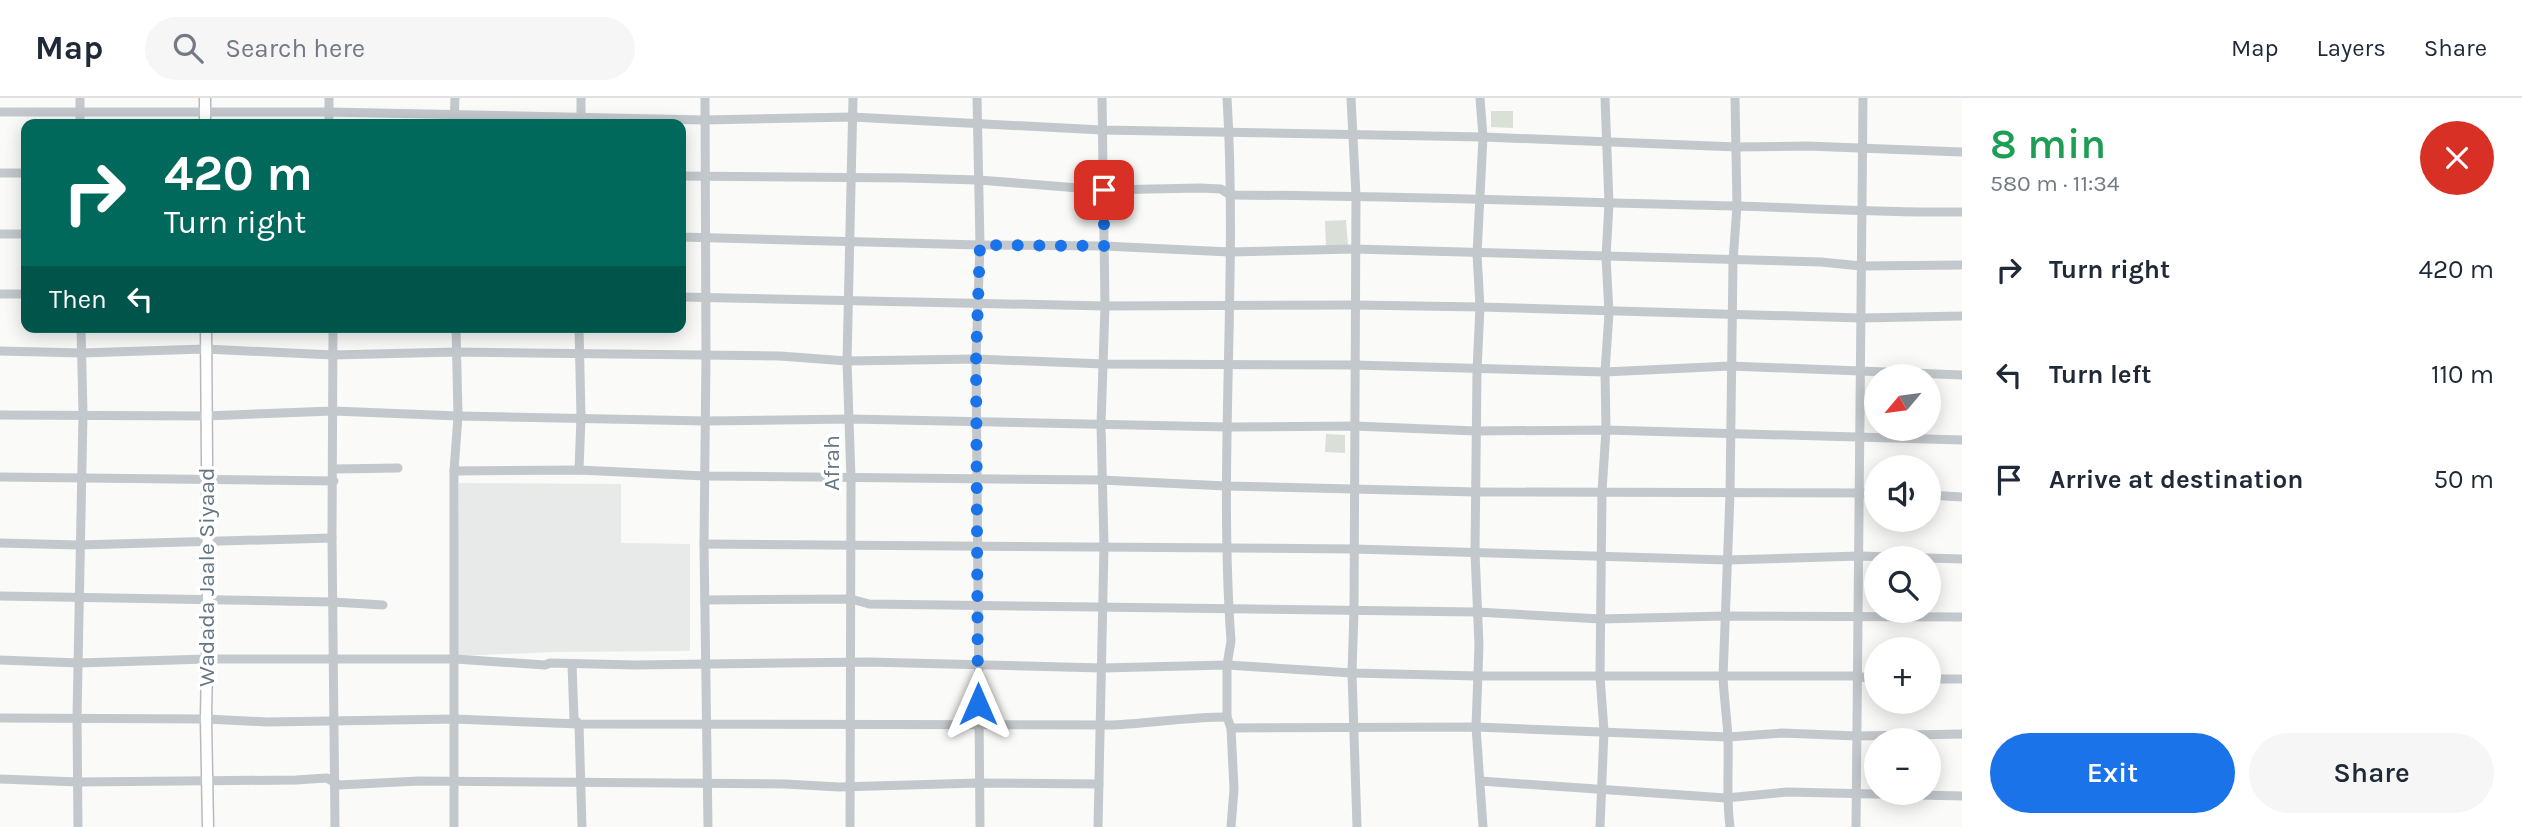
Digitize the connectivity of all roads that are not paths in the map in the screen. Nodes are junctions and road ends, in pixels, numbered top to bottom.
1 (80, 98) edge
2 (205, 98) edge
3 (329, 98) edge
4 (455, 98) edge
5 (581, 98) edge
6 (705, 98) edge
7 (853, 98) edge
8 (977, 98) edge
9 (1102, 98) edge
10 (1227, 98) edge
11 (1351, 98) edge
12 (1480, 98) edge
13 (1605, 98) edge
14 (1735, 98) edge
15 (1863, 98) edge
16 (80, 111) junction
17 (0, 112) edge
18 (329, 112) junction
19 (852, 117) junction
20 (205, 118) edge
21 (79, 119) edge
22 (329, 119) edge
23 (454, 119) edge
24 (581, 119) edge
25 (686, 120) edge
26 (704, 120) junction
27 (978, 124) junction
28 (1102, 130) junction
29 (1229, 133) junction
30 (1353, 135) junction
31 (1483, 136) junction
32 (1607, 141) junction
33 (1737, 147) junction
34 (1862, 149) junction
35 (1962, 152) edge
36 (0, 173) edge
37 (21, 173) edge
38 (686, 176) edge
39 (705, 177) junction
40 (852, 178) junction
41 (979, 180) junction
42 (1104, 190) junction
43 (1230, 195) junction
44 (1356, 196) junction
45 (1480, 199) junction
46 (1609, 204) junction
47 (1737, 206) junction
48 (1862, 212) junction
49 (1962, 212) edge
50 (0, 234) edge
51 (21, 234) edge
52 (686, 237) edge
53 (706, 238) junction
54 (850, 241) junction
55 (980, 245) junction
56 (1104, 246) junction
57 (1354, 249) junction
58 (1230, 252) junction
59 (1477, 254) junction
60 (1606, 257) junction
61 (1733, 261) junction
62 (1962, 265) edge
63 (1861, 266) junction
64 (0, 294) edge
65 (21, 295) edge
66 (686, 297) edge
67 (705, 298) junction
68 (850, 301) junction
69 (978, 303) junction
70 (1356, 305) junction
71 (1105, 306) junction
72 (1228, 307) junction
73 (1480, 307) junction
74 (1609, 313) junction
75 (1734, 316) junction
76 (1962, 316) edge
77 (1861, 318) junction
78 (81, 333) edge
79 (205, 333) edge
80 (333, 333) edge
81 (456, 333) edge
82 (579, 333) edge
83 (205, 349) junction
84 (0, 351) edge
85 (456, 352) junction
86 (82, 353) junction
87 (333, 355) junction
88 (579, 355) junction
89 (706, 356) junction
90 (976, 359) junction
91 (847, 361) junction
92 (1104, 364) junction
93 (1228, 365) junction
94 (1354, 365) junction
95 (1730, 366) junction
96 (1477, 370) junction
97 (1860, 371) junction
98 (1605, 372) junction
99 (1962, 375) edge
100 (333, 411) junction
101 (83, 414) junction
102 (0, 415) edge
103 (205, 416) junction
104 (458, 416) junction
105 (581, 417) junction
106 (850, 419) junction
107 (705, 421) junction
108 (977, 422) junction
109 (1101, 424) junction
110 (1354, 426) junction
111 (1227, 427) junction
112 (1606, 430) junction
113 (1476, 431) junction
114 (1731, 434) junction
115 (1860, 437) junction
116 (1962, 439) edge
117 (398, 468) dead end
118 (334, 469) junction
119 (579, 470) junction
120 (454, 471) junction
121 (705, 476) junction
122 (0, 477) edge
123 (82, 478) junction
124 (206, 478) junction
125 (851, 479) junction
126 (977, 479) junction
127 (1101, 480) junction
128 (334, 481) junction
129 (1226, 486) junction
130 (1353, 489) junction
131 (1602, 491) junction
132 (1476, 492) junction
133 (1859, 493) junction
134 (1864, 493) edge
135 (1730, 494) junction
136 (1941, 495) edge
137 (1962, 496) edge
138 (332, 538) junction
139 (206, 541) junction
140 (0, 543) edge
141 (705, 544) junction
142 (79, 545) junction
143 (851, 545) junction
144 (977, 545) junction
145 (1104, 546) junction
146 (1228, 548) junction
147 (1354, 549) junction
148 (1475, 553) junction
149 (1858, 556) junction
150 (1601, 558) junction
151 (1962, 559) edge
152 (1727, 560) junction
153 (0, 596) edge
154 (79, 599) junction
155 (852, 599) junction
156 (208, 600) junction
157 (705, 600) junction
158 (333, 602) junction
159 (383, 605) dead end
160 (977, 605) junction
161 (1103, 606) junction
162 (1229, 609) junction
163 (1354, 611) junction
164 (1476, 612) junction
165 (1725, 616) junction
166 (1962, 617) edge
167 (1858, 618) junction
168 (1601, 619) junction
169 (206, 659) junction
170 (455, 659) junction
171 (0, 660) edge
172 (334, 660) junction
173 (851, 662) junction
174 (79, 663) junction
175 (572, 664) junction
176 (706, 664) junction
177 (978, 664) junction
178 (1227, 666) junction
179 (1102, 668) junction
180 (1352, 673) junction
181 (1478, 676) junction
182 (1601, 676) junction
183 (1857, 676) junction
184 (1723, 677) junction
185 (1864, 677) edge
186 (1941, 679) edge
187 (1962, 679) edge
188 (77, 717) junction
189 (1227, 717) junction
190 (0, 718) edge
191 (206, 719) junction
192 (454, 719) junction
193 (333, 722) junction
194 (579, 724) junction
195 (707, 724) junction
196 (850, 724) junction
197 (978, 724) junction
198 (1101, 724) junction
199 (1476, 727) junction
200 (1231, 728) junction
201 (1355, 729) junction
202 (1604, 731) junction
203 (1962, 734) edge
204 (1857, 736) junction
205 (1728, 737) junction
206 (0, 779) edge
207 (207, 780) junction
208 (455, 781) junction
209 (1480, 781) junction
210 (79, 782) junction
211 (334, 782) junction
212 (580, 783) junction
213 (978, 783) junction
214 (708, 784) junction
215 (1099, 784) junction
216 (850, 787) junction
217 (1602, 791) junction
218 (1856, 794) junction
219 (1962, 796) edge
220 (1726, 798) junction
221 (78, 827) edge
222 (208, 827) edge
223 (335, 827) edge
224 (454, 827) edge
225 (582, 827) edge
226 (709, 827) edge
227 (850, 827) edge
228 (980, 827) edge
229 (1098, 827) edge
230 (1231, 827) edge
231 (1357, 827) edge
232 (1483, 827) edge
233 (1600, 827) edge
234 (1730, 827) edge
235 (1856, 827) edge

1 - 16 street
2 - 20 main road
3 - 18 street
4 - 23 street
5 - 24 street
6 - 26 street
7 - 19 street, Afrah
8 - 27 street
9 - 28 street
10 - 29 street
11 - 30 street
12 - 31 street
13 - 32 street
14 - 33 street
15 - 34 street
16 - 17 street
16 - 20 street
16 - 21 street
18 - 20 street
18 - 22 street
18 - 23 street
19 - 26 street
19 - 27 street
19 - 40 street, Afrah
25 - 26 street
26 - 39 street
27 - 28 street
27 - 41 street
28 - 29 street
28 - 42 street
29 - 30 street
29 - 43 street
30 - 31 street
30 - 44 street
31 - 32 street
31 - 45 street
32 - 33 street
32 - 46 street
33 - 34 street
33 - 47 street
34 - 35 street
34 - 48 street
36 - 37 street
38 - 39 street
39 - 40 street
39 - 53 street
40 - 41 street
40 - 54 street, Afrah
41 - 42 street
41 - 55 street
42 - 43 street
42 - 56 street
43 - 44 street
43 - 58 street
44 - 45 street
44 - 57 street
45 - 46 street
45 - 59 street
46 - 47 street
46 - 60 street
47 - 48 street
47 - 61 street
48 - 49 street
48 - 63 street
50 - 51 street
52 - 53 street
53 - 54 street
53 - 67 street
54 - 55 street
54 - 68 street, Afrah
55 - 56 street
55 - 69 street
56 - 58 street
56 - 71 street
57 - 58 street
57 - 59 street
57 - 70 street
58 - 72 street
59 - 60 street
59 - 73 street
60 - 61 street
60 - 74 street
61 - 63 street
61 - 75 street
62 - 63 street
63 - 77 street
64 - 65 street
66 - 67 street
67 - 68 street
67 - 89 street
68 - 69 street
68 - 91 street, Afrah
69 - 71 street
69 - 90 street
70 - 72 street
70 - 73 street
70 - 94 street
71 - 72 street
71 - 92 street
72 - 93 street
73 - 74 street
73 - 96 street
74 - 75 street
74 - 98 street
75 - 77 street
75 - 95 street
76 - 77 street
77 - 97 street
78 - 86 street
79 - 83 main road, Wadada Jaale Siyaad
80 - 87 street
81 - 85 street
82 - 88 street
83 - 86 street
83 - 87 street
83 - 103 main road, Wadada Jaale Siyaad
84 - 86 street
85 - 87 street
85 - 88 street
85 - 104 street
86 - 101 street
87 - 100 street
88 - 89 street
88 - 105 street
89 - 91 street
89 - 107 street
90 - 91 street
90 - 92 street
90 - 108 street
91 - 106 street, Afrah
92 - 93 street
92 - 109 street
93 - 94 street
93 - 111 street
94 - 96 street
94 - 110 street
95 - 97 street
95 - 98 street
95 - 114 street
96 - 98 street
96 - 113 street
97 - 99 street
97 - 115 street
98 - 112 street
100 - 103 street
100 - 104 street
100 - 118 street
101 - 102 street
101 - 103 street
101 - 123 street
103 - 124 main road, Wadada Jaale Siyaad
104 - 105 street
104 - 120 street
105 - 107 street
105 - 119 street
106 - 107 street
106 - 108 street
106 - 125 street, Afrah
107 - 121 street
108 - 109 street
108 - 126 street
109 - 111 street
109 - 127 street
110 - 111 street
110 - 113 street
110 - 130 street
111 - 129 street
112 - 113 street
112 - 114 street
112 - 131 street
113 - 132 street
114 - 115 street
114 - 135 street
115 - 116 street
115 - 133 street
117 - 118 street
118 - 128 street
119 - 120 street
119 - 121 street
120 - 170 street
121 - 125 street
121 - 141 street
122 - 123 street
123 - 124 street
123 - 142 street
124 - 128 street
124 - 139 main road, Wadada Jaale Siyaad
125 - 126 street
125 - 143 street, Afrah
126 - 127 street
126 - 144 street
127 - 129 street
127 - 145 street
128 - 138 street
129 - 130 street
129 - 146 street
130 - 132 street
130 - 147 street
131 - 132 street
131 - 135 street
131 - 150 street
132 - 148 street
133 - 134 street
133 - 135 street
133 - 149 street
135 - 152 street
136 - 137 street
138 - 139 street
138 - 158 street
139 - 142 street
139 - 156 main road, Wadada Jaale Siyaad
140 - 142 street
141 - 143 street
141 - 157 street
142 - 154 street
143 - 144 street
143 - 155 street, Afrah
144 - 145 street
144 - 160 street
145 - 146 street
145 - 161 street
146 - 147 street
146 - 162 street
147 - 148 street
147 - 163 street
148 - 150 street
148 - 164 street
149 - 151 street
149 - 152 street
149 - 167 street
150 - 152 street
150 - 168 street
152 - 165 street
153 - 154 street
154 - 156 street
154 - 174 street
155 - 157 street
155 - 160 street
155 - 173 street, Afrah
156 - 158 street
156 - 169 main road, Wadada Jaale Siyaad
157 - 176 street
158 - 159 street
158 - 172 street
160 - 161 street
160 - 177 street
161 - 162 street
161 - 179 street
162 - 163 street
162 - 178 street
163 - 164 street
163 - 180 street
164 - 168 street
164 - 181 street
165 - 167 street
165 - 168 street
165 - 184 street
166 - 167 street
167 - 183 street
168 - 182 street
169 - 172 street
169 - 174 street
169 - 191 main road, Wadada Jaale Siyaad
170 - 172 street
170 - 175 street
170 - 192 street
171 - 174 street
172 - 193 street
173 - 176 street
173 - 177 street
173 - 196 street, Afrah
174 - 188 street
175 - 176 street
175 - 194 street
176 - 195 street
177 - 179 street
177 - 197 street
178 - 179 street
178 - 180 street
178 - 189 street
179 - 198 street
180 - 181 street
180 - 201 street
181 - 182 street
181 - 199 street
182 - 184 street
182 - 202 street
183 - 184 street
183 - 185 street
183 - 204 street
184 - 205 street
186 - 187 street
188 - 190 street
188 - 191 street
188 - 210 street
189 - 198 street
189 - 200 street
191 - 193 street
191 - 207 main road, Wadada Jaale Siyaad
192 - 193 street
192 - 194 street
192 - 208 street
193 - 211 street
194 - 195 street
194 - 212 street
195 - 196 street
195 - 214 street
196 - 197 street
196 - 216 street, Afrah
197 - 198 street
197 - 213 street
198 - 215 street
199 - 201 street
199 - 202 street
199 - 209 street
200 - 201 street
200 - 230 street
201 - 231 street
202 - 205 street
202 - 217 street
203 - 204 street
204 - 205 street
204 - 218 street
205 - 220 street
206 - 210 street
207 - 210 street
207 - 211 street
207 - 222 main road, Wadada Jaale Siyaad
208 - 211 street
208 - 212 street
208 - 224 street
209 - 217 street
209 - 232 street
210 - 221 street
211 - 223 street
212 - 214 street
212 - 225 street
213 - 215 street
213 - 216 street
213 - 228 street
214 - 216 street
214 - 226 street
215 - 229 street
216 - 227 street, Afrah
217 - 220 street
217 - 233 street
218 - 219 street
218 - 220 street
218 - 235 street
220 - 234 street

